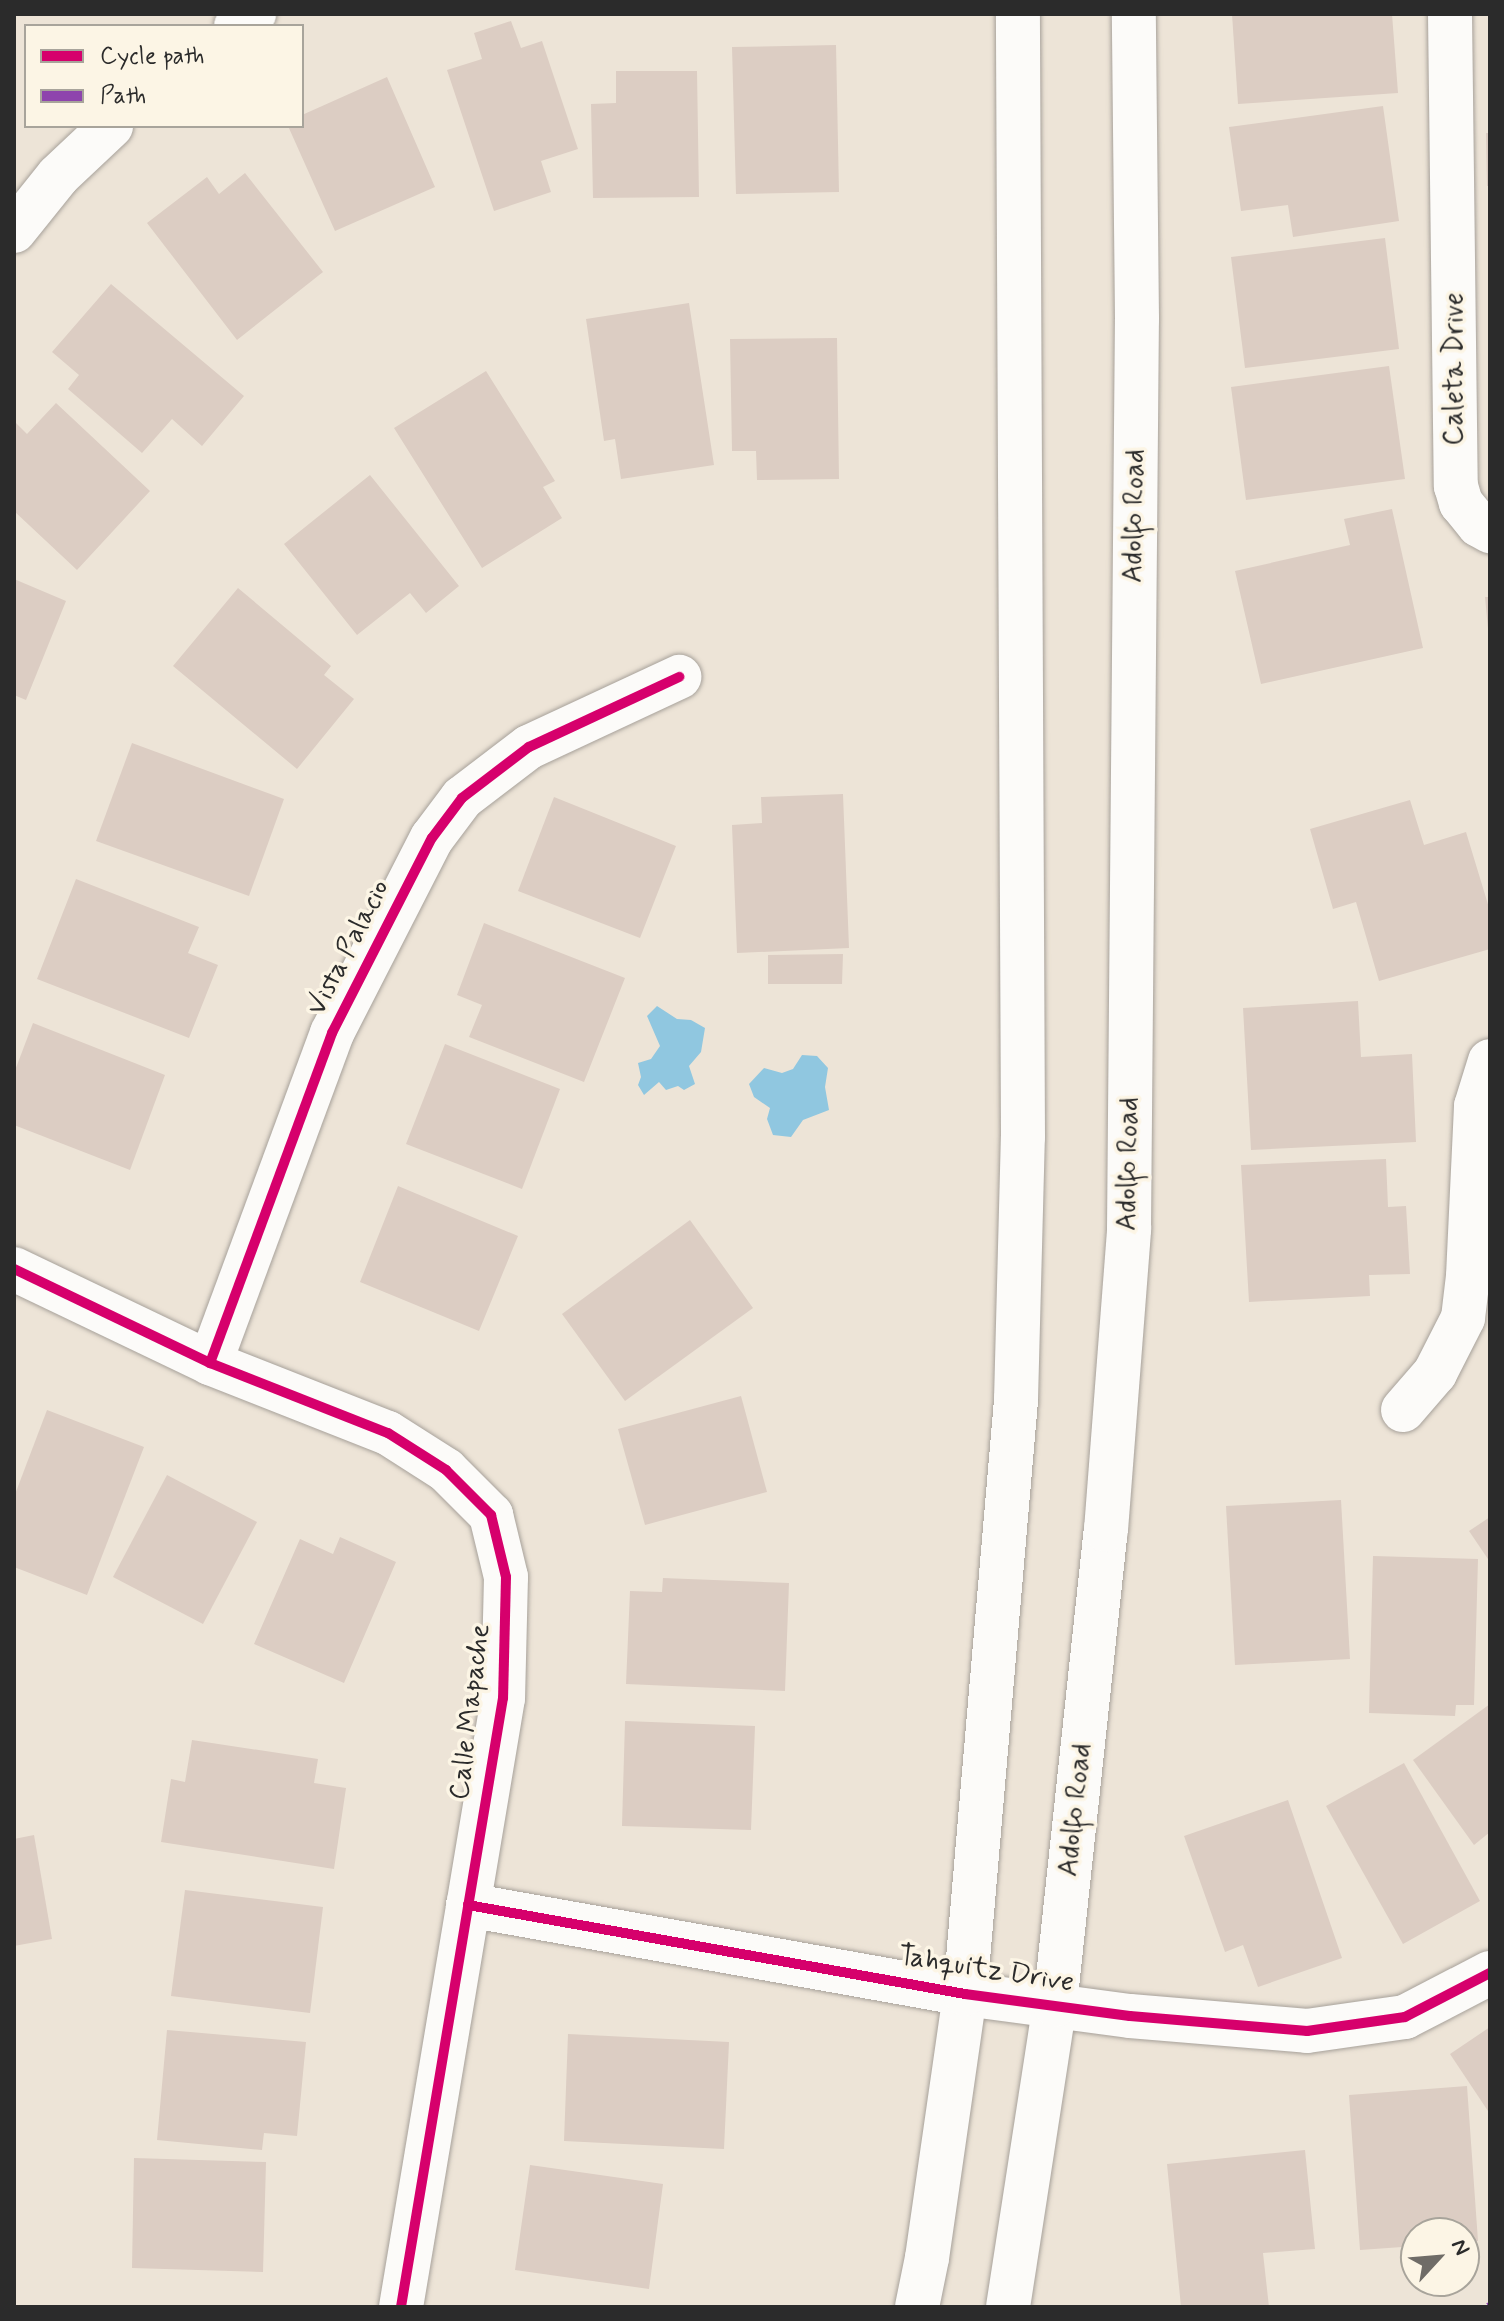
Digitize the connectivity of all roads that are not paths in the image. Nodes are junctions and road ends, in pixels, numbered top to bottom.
1 (1018, 14) edge
2 (1134, 14) edge
3 (1450, 14) edge
4 (109, 128) edge
5 (14, 231) edge
6 (1490, 531) edge
7 (679, 677) dead end
8 (1490, 1061) edge
9 (14, 1269) edge
10 (210, 1363) junction
11 (1403, 1410) dead end
12 (468, 1905) junction
13 (1490, 1973) edge
14 (965, 1994) junction
15 (1055, 2005) junction
16 (401, 2307) edge
17 (917, 2307) edge
18 (1008, 2307) edge

1 - 14 main road
2 - 15 main road, Adolfo Road
3 - 6 main road, Caleta Drive
4 - 5 main road
7 - 10 main road, Vista Palacio
8 - 11 main road
9 - 10 main road, Calle Mapache
10 - 12 main road, Calle Mapache
12 - 14 main road, Tahquitz Drive
12 - 16 main road, Calle Mapache
13 - 15 main road, Tahquitz Drive
14 - 15 main road, Tahquitz Drive
14 - 17 main road
15 - 18 main road, Adolfo Road

